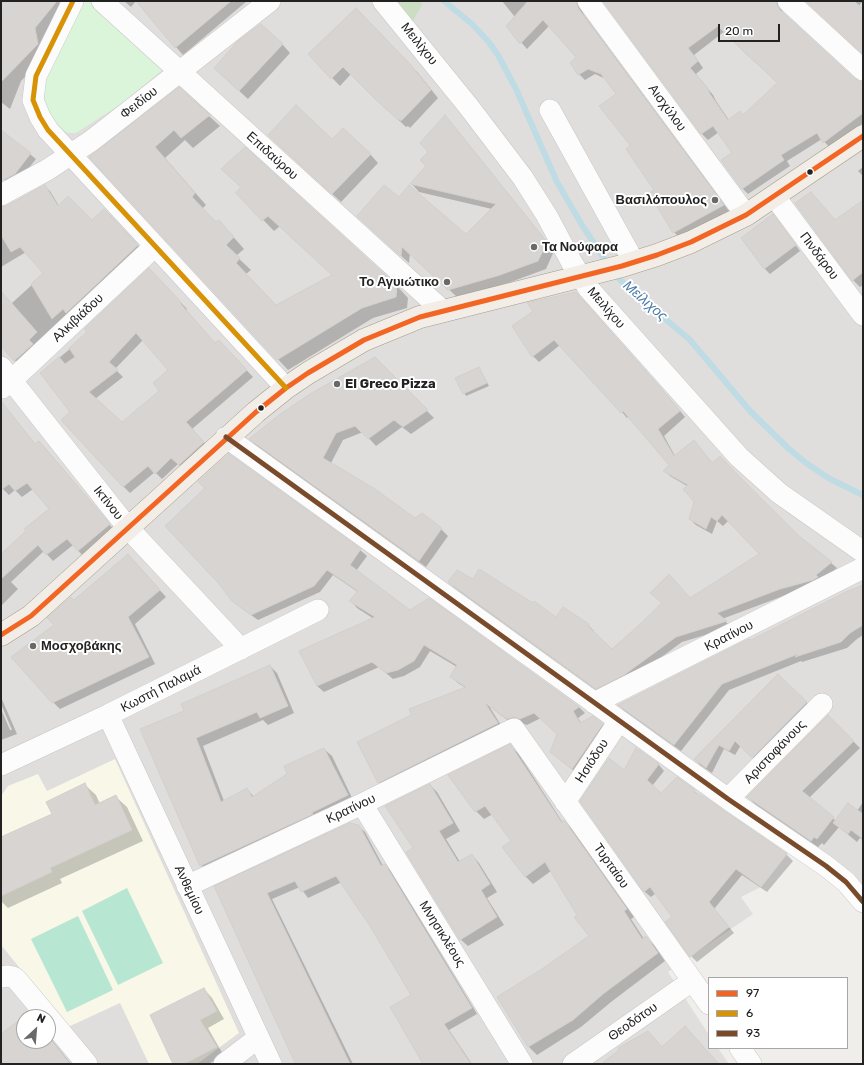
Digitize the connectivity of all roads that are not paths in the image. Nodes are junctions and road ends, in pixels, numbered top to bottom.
1 (73, 1) edge
2 (102, 1) edge
3 (270, 1) edge
4 (383, 1) edge
5 (588, 1) edge
6 (788, 1) edge
7 (863, 70) edge
8 (180, 72) junction
9 (550, 110) dead end
10 (863, 136) edge
11 (71, 155) junction
12 (1, 195) edge
13 (774, 197) junction
14 (746, 215) junction
15 (155, 246) junction
16 (628, 264) junction
17 (580, 276) junction
18 (442, 310) junction
19 (863, 316) edge
20 (5, 379) edge
21 (286, 388) junction
22 (226, 437) junction
23 (128, 528) junction
24 (863, 552) edge
25 (863, 568) edge
26 (318, 610) dead end
27 (1, 635) edge
28 (241, 649) junction
29 (594, 703) junction
30 (822, 704) dead end
31 (108, 715) junction
32 (619, 721) junction
33 (514, 729) joint
34 (1, 765) edge
35 (728, 799) junction
36 (565, 802) junction
37 (362, 804) junction
38 (187, 886) junction
39 (863, 902) edge
40 (1, 977) edge
41 (692, 981) junction
42 (708, 1003) edge
43 (41, 1009) edge
44 (56, 1027) edge
45 (258, 1038) junction
46 (741, 1049) edge
47 (87, 1064) edge
48 (224, 1064) edge
49 (271, 1064) edge
50 (522, 1064) edge
51 (573, 1064) edge
52 (751, 1064) edge

1 - 11 street
2 - 8 street, Επιδαύρου
3 - 8 street, Φειδίου
4 - 17 street, Μειλίχου
5 - 14 street, Αισχύλου
6 - 7 street
8 - 11 street, Φειδίου
8 - 18 street, Επιδαύρου
9 - 16 street
10 - 13 main road
11 - 12 street, Φειδίου
11 - 15 street
13 - 14 main road
13 - 19 street, Πινδάρου
14 - 16 main road
15 - 20 street, Αλκιβιάδου
15 - 21 street
16 - 17 main road
17 - 18 main road
17 - 24 street, Μειλίχου
18 - 21 main road
20 - 23 street, Ικτίνου
21 - 22 main road
22 - 23 main road
22 - 29 street
23 - 27 main road
23 - 28 street, Ικτίνου
25 - 29 street, Κρατίνου
26 - 28 street, Κωστή Παλαμά
28 - 31 street, Κωστή Παλαμά
29 - 32 street
30 - 35 street, Αριστοφάνους
31 - 34 street, Κωστή Παλαμά
31 - 38 street, Ανθεμίου
32 - 35 street
32 - 36 street, Ησιόδου
33 - 36 street, Τυρταίου
33 - 37 street, Κρατίνου
35 - 39 street
36 - 41 street, Τυρταίου
37 - 38 street, Κρατίνου
37 - 50 street, Μνησικλέους
38 - 45 street, Ανθεμίου
40 - 43 street
41 - 42 street, Τυρταίου
41 - 51 street, Θεοδότου
44 - 47 street
45 - 48 street
45 - 49 street, Ανθεμίου
46 - 52 street

